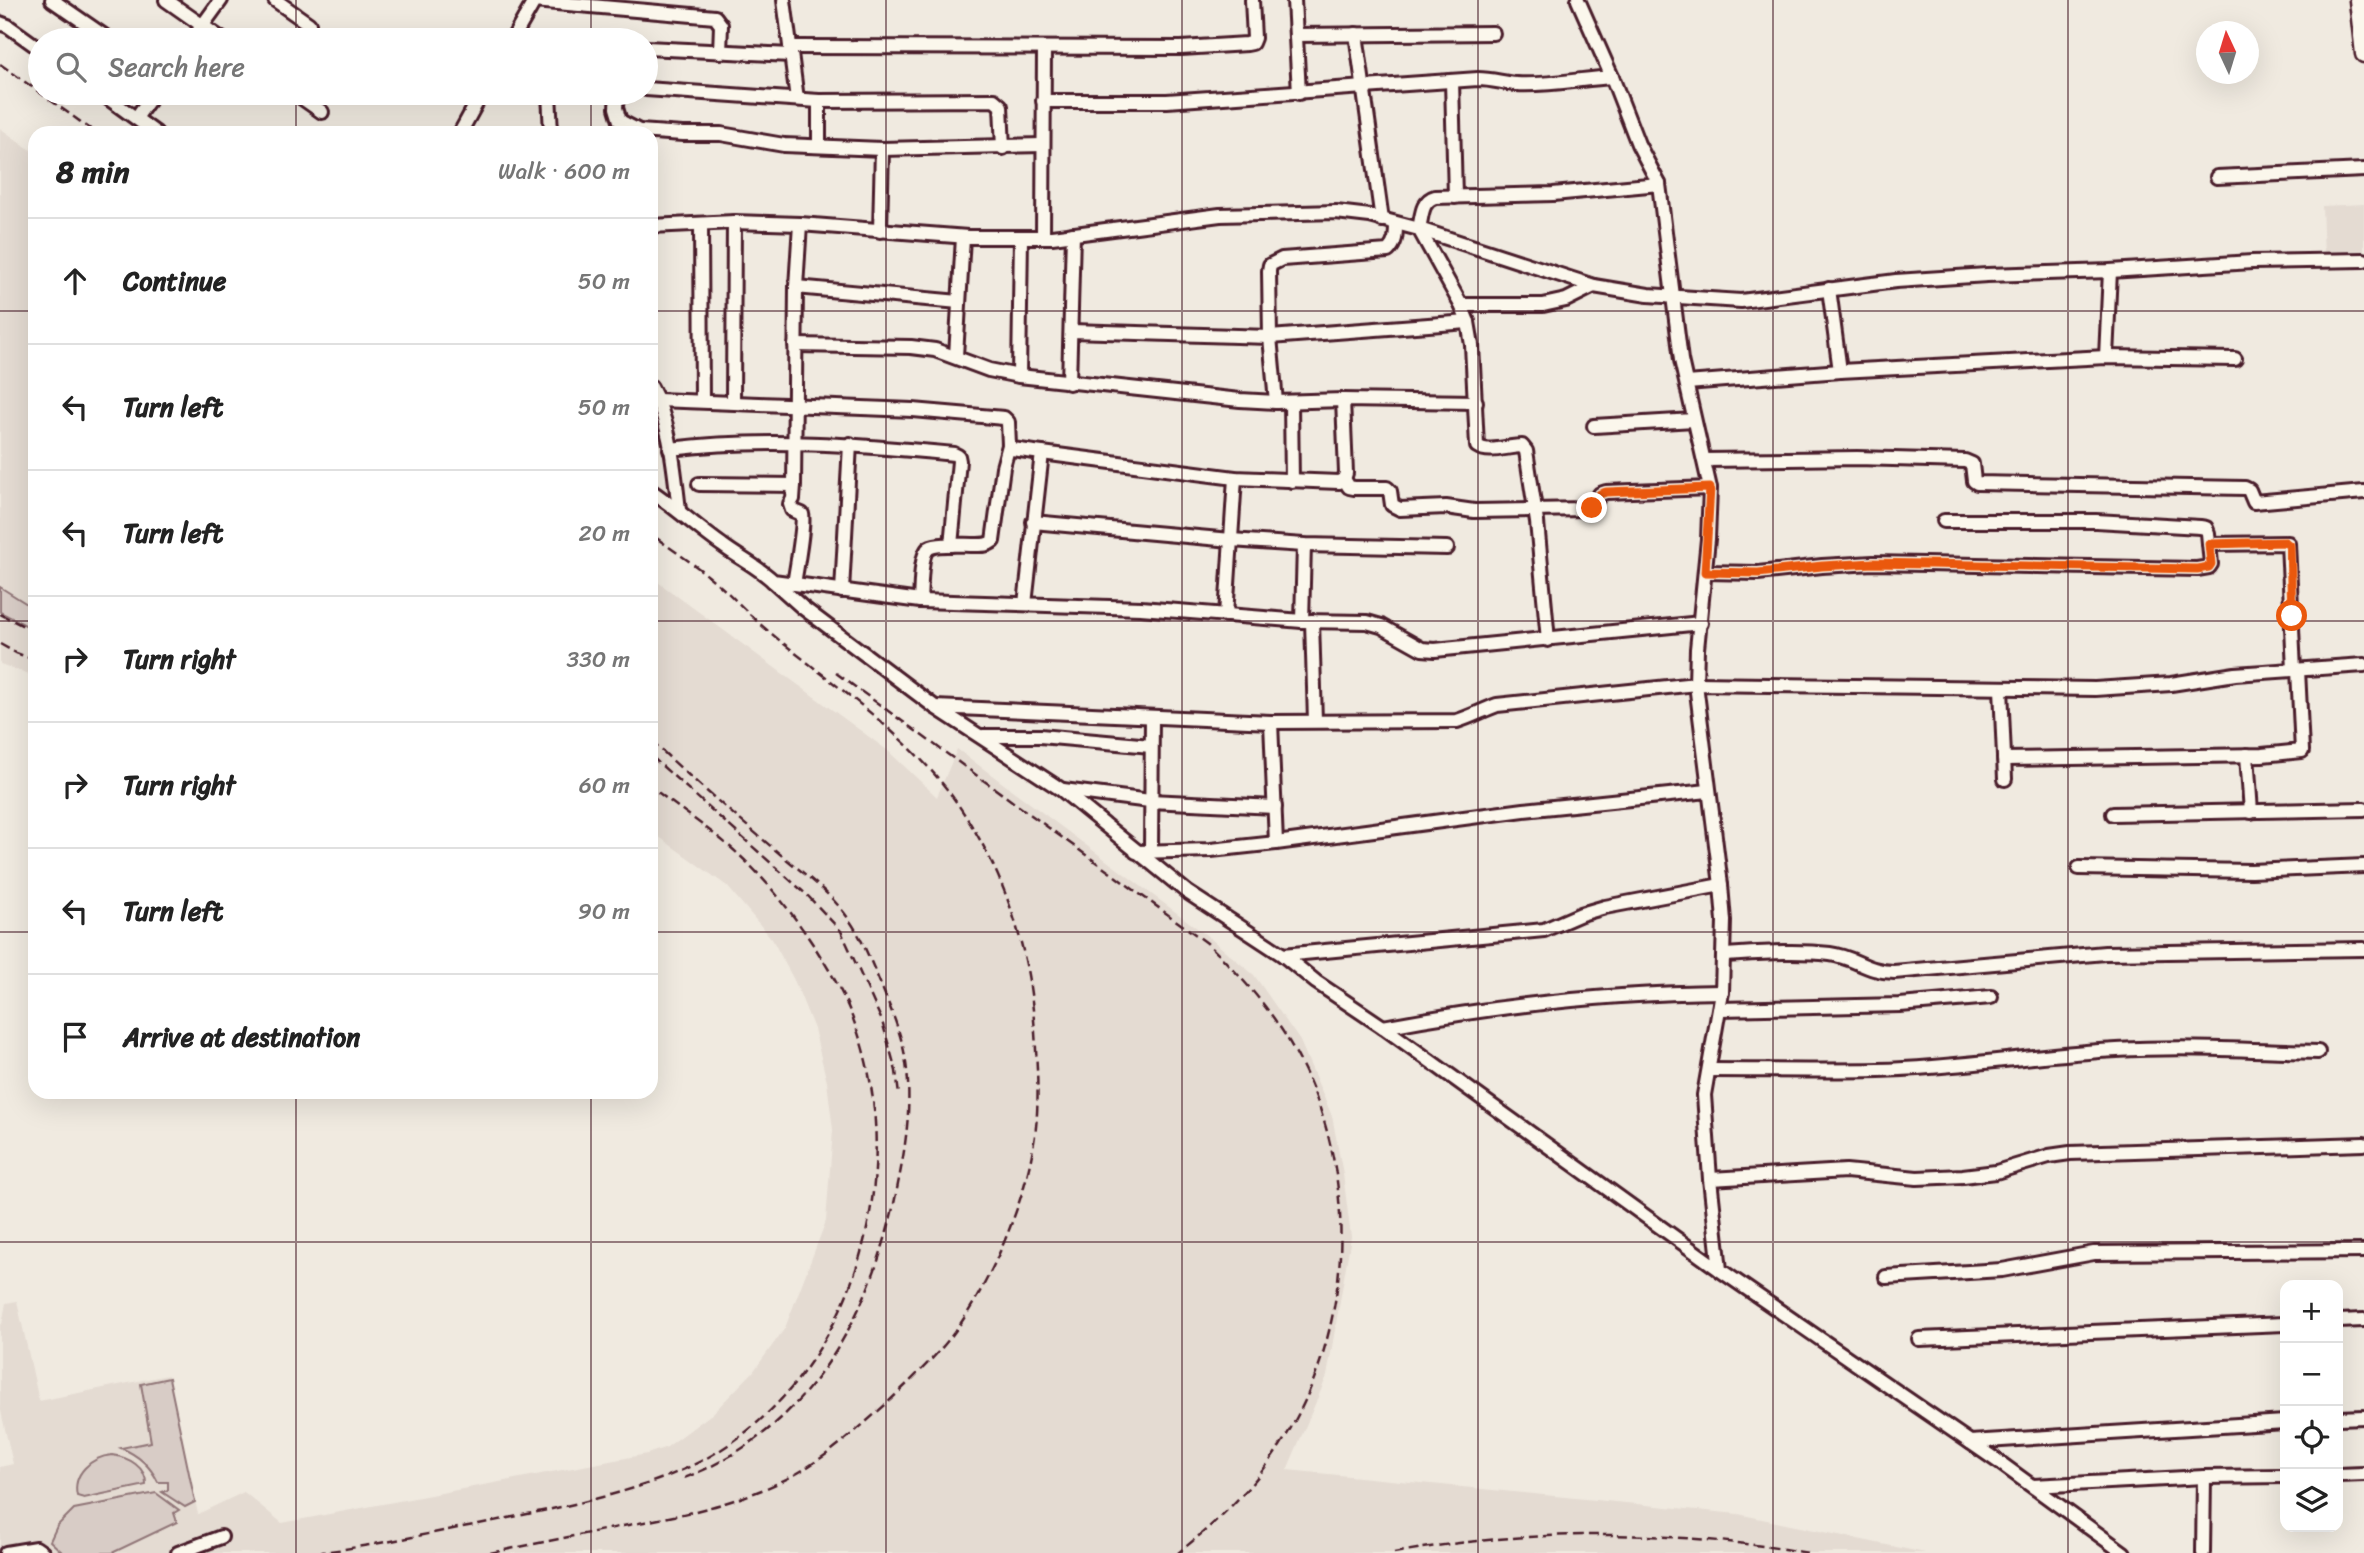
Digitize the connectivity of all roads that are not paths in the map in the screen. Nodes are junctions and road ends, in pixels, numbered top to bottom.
1 (52, 0) edge
2 (166, 0) edge
3 (221, 0) edge
4 (275, 0) edge
5 (783, 0) edge
6 (1252, 0) edge
7 (1294, 0) edge
8 (1578, 0) edge
9 (2358, 0) edge
10 (535, 1) edge
11 (3, 23) edge
12 (309, 24) dead end
13 (203, 26) junction
14 (93, 28) edge
15 (206, 28) edge
16 (519, 28) edge
17 (1493, 33) dead end
18 (1356, 34) junction
19 (1296, 35) junction
20 (28, 41) edge
21 (1044, 48) junction
22 (658, 49) edge
23 (791, 51) junction
24 (720, 52) junction
25 (2364, 54) edge
26 (1612, 77) junction
27 (1452, 81) junction
28 (1363, 89) junction
29 (658, 90) edge
30 (1299, 93) junction
31 (797, 99) junction
32 (819, 101) junction
33 (1043, 101) junction
34 (118, 105) edge
35 (145, 105) edge
36 (312, 105) edge
37 (475, 105) edge
38 (550, 105) edge
39 (617, 105) edge
40 (322, 112) dead end
41 (136, 118) junction
42 (147, 126) edge
43 (464, 126) edge
44 (551, 126) edge
45 (627, 126) edge
46 (658, 133) edge
47 (1043, 145) junction
48 (819, 146) junction
49 (1003, 148) junction
50 (882, 149) junction
51 (2364, 170) edge
52 (2217, 177) dead end
53 (1659, 184) junction
54 (1455, 197) junction
55 (1382, 220) junction
56 (734, 222) junction
57 (701, 223) junction
58 (800, 224) junction
59 (1396, 224) junction
60 (658, 226) edge
61 (1419, 229) junction
62 (880, 231) junction
63 (1073, 234) junction
64 (963, 237) junction
65 (1021, 237) junction
66 (1043, 237) junction
67 (2364, 258) edge
68 (2110, 271) junction
69 (1594, 286) junction
70 (796, 288) junction
71 (1829, 289) junction
72 (1673, 297) junction
73 (959, 302) junction
74 (1461, 305) junction
75 (1468, 322) junction
76 (1071, 331) junction
77 (1270, 337) junction
78 (795, 345) junction
79 (956, 356) junction
80 (2106, 357) junction
81 (2235, 359) dead end
82 (1840, 371) junction
83 (1019, 376) junction
84 (1069, 383) junction
85 (1687, 383) junction
86 (658, 400) joint
87 (702, 400) junction
88 (1343, 400) junction
89 (733, 401) junction
90 (1276, 402) junction
91 (1291, 402) junction
92 (1476, 402) junction
93 (794, 406) junction
94 (1694, 420) junction
95 (1594, 426) dead end
96 (794, 444) junction
97 (850, 444) junction
98 (1009, 445) junction
99 (670, 449) junction
100 (1042, 453) junction
101 (1704, 460) junction
102 (1235, 478) junction
103 (1344, 479) junction
104 (1292, 481) junction
105 (699, 484) dead end
106 (794, 485) junction
107 (1710, 488) junction
108 (2364, 492) edge
109 (658, 496) edge
110 (678, 510) junction
111 (1535, 510) junction
112 (1944, 521) dead end
113 (1033, 522) junction
114 (1231, 540) junction
115 (2209, 544) junction
116 (951, 545) junction
117 (1304, 545) junction
118 (1447, 548) dead end
119 (1705, 572) junction
120 (772, 581) junction
121 (794, 584) junction
122 (842, 591) junction
123 (920, 601) junction
124 (1025, 604) junction
125 (1226, 615) junction
126 (1307, 621) junction
127 (1701, 624) junction
128 (1548, 640) junction
129 (2364, 665) edge
130 (2296, 670) junction
131 (1696, 684) junction
132 (2001, 688) junction
133 (935, 706) junction
134 (1152, 717) junction
135 (1315, 721) junction
136 (1271, 722) junction
137 (983, 736) junction
138 (1152, 746) junction
139 (2247, 755) junction
140 (2004, 759) junction
141 (2005, 779) dead end
142 (1062, 790) junction
143 (1708, 791) junction
144 (1150, 801) junction
145 (1275, 807) junction
146 (2364, 809) edge
147 (2251, 811) junction
148 (2113, 814) dead end
149 (1276, 843) junction
150 (1151, 851) junction
151 (1136, 852) junction
152 (2364, 866) edge
153 (2079, 869) dead end
154 (1721, 884) junction
155 (2364, 949) edge
156 (1724, 955) junction
157 (1283, 956) junction
158 (1722, 992) junction
159 (1992, 997) dead end
160 (1720, 1009) junction
161 (1383, 1027) junction
162 (2318, 1052) dead end
163 (1709, 1070) junction
164 (2364, 1144) edge
165 (1710, 1179) junction
166 (2364, 1251) edge
167 (1720, 1270) junction
168 (1886, 1277) dead end
169 (2364, 1320) edge
170 (2343, 1321) edge
171 (2280, 1324) edge
172 (1919, 1339) dead end
173 (2364, 1416) edge
174 (2343, 1418) edge
175 (2280, 1422) edge
176 (1970, 1442) junction
177 (2364, 1474) edge
178 (2343, 1475) edge
179 (2280, 1476) edge
180 (2204, 1478) junction
181 (2033, 1486) junction
182 (220, 1537) dead end
183 (6, 1553) edge
184 (43, 1553) edge
185 (178, 1553) edge
186 (2124, 1553) edge
187 (2203, 1553) edge

1 - 14 street
2 - 13 street
3 - 13 street
4 - 12 street
5 - 23 street
6 - 21 street
7 - 19 street
8 - 26 street
9 - 25 main road
10 - 16 street
10 - 24 street
11 - 20 street
13 - 15 street
17 - 18 street
18 - 19 street
18 - 28 street
19 - 30 street
21 - 23 street
21 - 33 street
22 - 24 street
23 - 24 street
23 - 31 street
26 - 27 street
26 - 53 street
27 - 28 street
27 - 54 street
28 - 30 street
28 - 55 street
29 - 31 street
30 - 33 street
31 - 32 street
32 - 48 street
32 - 49 street
33 - 47 street
34 - 41 street
35 - 41 street
36 - 40 street
37 - 43 street
38 - 44 street
39 - 45 street
41 - 42 street
46 - 48 street
47 - 49 street
47 - 66 street
48 - 50 street
49 - 50 street
50 - 62 street
51 - 52 street
53 - 54 street
53 - 72 street
54 - 61 street
55 - 59 street
55 - 63 street
56 - 57 street
56 - 58 street
56 - 89 street
57 - 60 street
57 - 87 street
58 - 62 street
58 - 70 street
59 - 61 street
59 - 77 street
61 - 69 street
61 - 74 street
62 - 64 street
63 - 66 street
63 - 76 street
64 - 65 street
64 - 73 street
65 - 66 street
65 - 83 street
67 - 68 street
68 - 71 street
68 - 80 street
69 - 72 street
69 - 74 street
70 - 73 street
70 - 78 street
71 - 72 street
71 - 82 street
72 - 85 street
73 - 79 street
74 - 75 street
75 - 77 street
75 - 92 street
76 - 77 street
76 - 84 street
77 - 90 street
78 - 79 street
78 - 93 street
79 - 83 street
80 - 81 street
80 - 82 street
82 - 85 street
83 - 84 street
84 - 90 street
85 - 94 street
86 - 87 street
86 - 99 street
87 - 89 street
88 - 91 street
88 - 92 street
88 - 103 street
89 - 93 street
90 - 91 street
91 - 104 street
92 - 111 street
93 - 96 street
93 - 98 street
94 - 95 street
94 - 101 street
96 - 97 street
96 - 99 street
96 - 106 street
97 - 116 street
97 - 122 street
98 - 100 street
98 - 116 street
99 - 110 street
100 - 102 street
100 - 113 street
101 - 107 street
101 - 108 street
102 - 104 street
102 - 114 street
103 - 104 street
103 - 111 street
105 - 106 street
106 - 121 street
107 - 111 street
107 - 119 street
109 - 110 street
110 - 120 street
111 - 128 street
112 - 115 street
113 - 114 street
113 - 124 street
114 - 117 street
114 - 125 street
115 - 119 street
115 - 130 street
116 - 123 street
117 - 118 street
117 - 126 street
119 - 127 street
120 - 121 street
120 - 133 street
121 - 122 street
122 - 123 street
123 - 124 street
124 - 125 street
125 - 126 street
126 - 128 street
126 - 135 street
127 - 128 street
127 - 131 street
129 - 130 street
130 - 132 street
130 - 139 street
131 - 132 street
131 - 135 street
131 - 143 street
132 - 140 street
133 - 134 street
133 - 137 street
134 - 136 street
134 - 138 street
135 - 136 street
136 - 145 street
137 - 138 street
137 - 142 street
138 - 144 street
139 - 140 street
139 - 147 street
140 - 141 street
142 - 144 street
142 - 151 street
143 - 149 street
143 - 154 street
144 - 145 street
144 - 150 street
145 - 149 street
146 - 147 street
147 - 148 street
149 - 150 street
150 - 151 street
151 - 157 street
152 - 153 street
154 - 156 street
154 - 157 street
155 - 156 street
156 - 158 street
157 - 161 street
158 - 160 street
158 - 161 street
159 - 160 street
160 - 163 street
161 - 167 street
162 - 163 street
163 - 165 street
164 - 165 street
165 - 167 street
166 - 168 street
167 - 176 street
169 - 170 street
171 - 172 street
173 - 174 street
175 - 176 street
176 - 181 street
177 - 178 street
179 - 180 street
180 - 181 street
180 - 187 street
181 - 186 street
182 - 185 street
183 - 184 street

